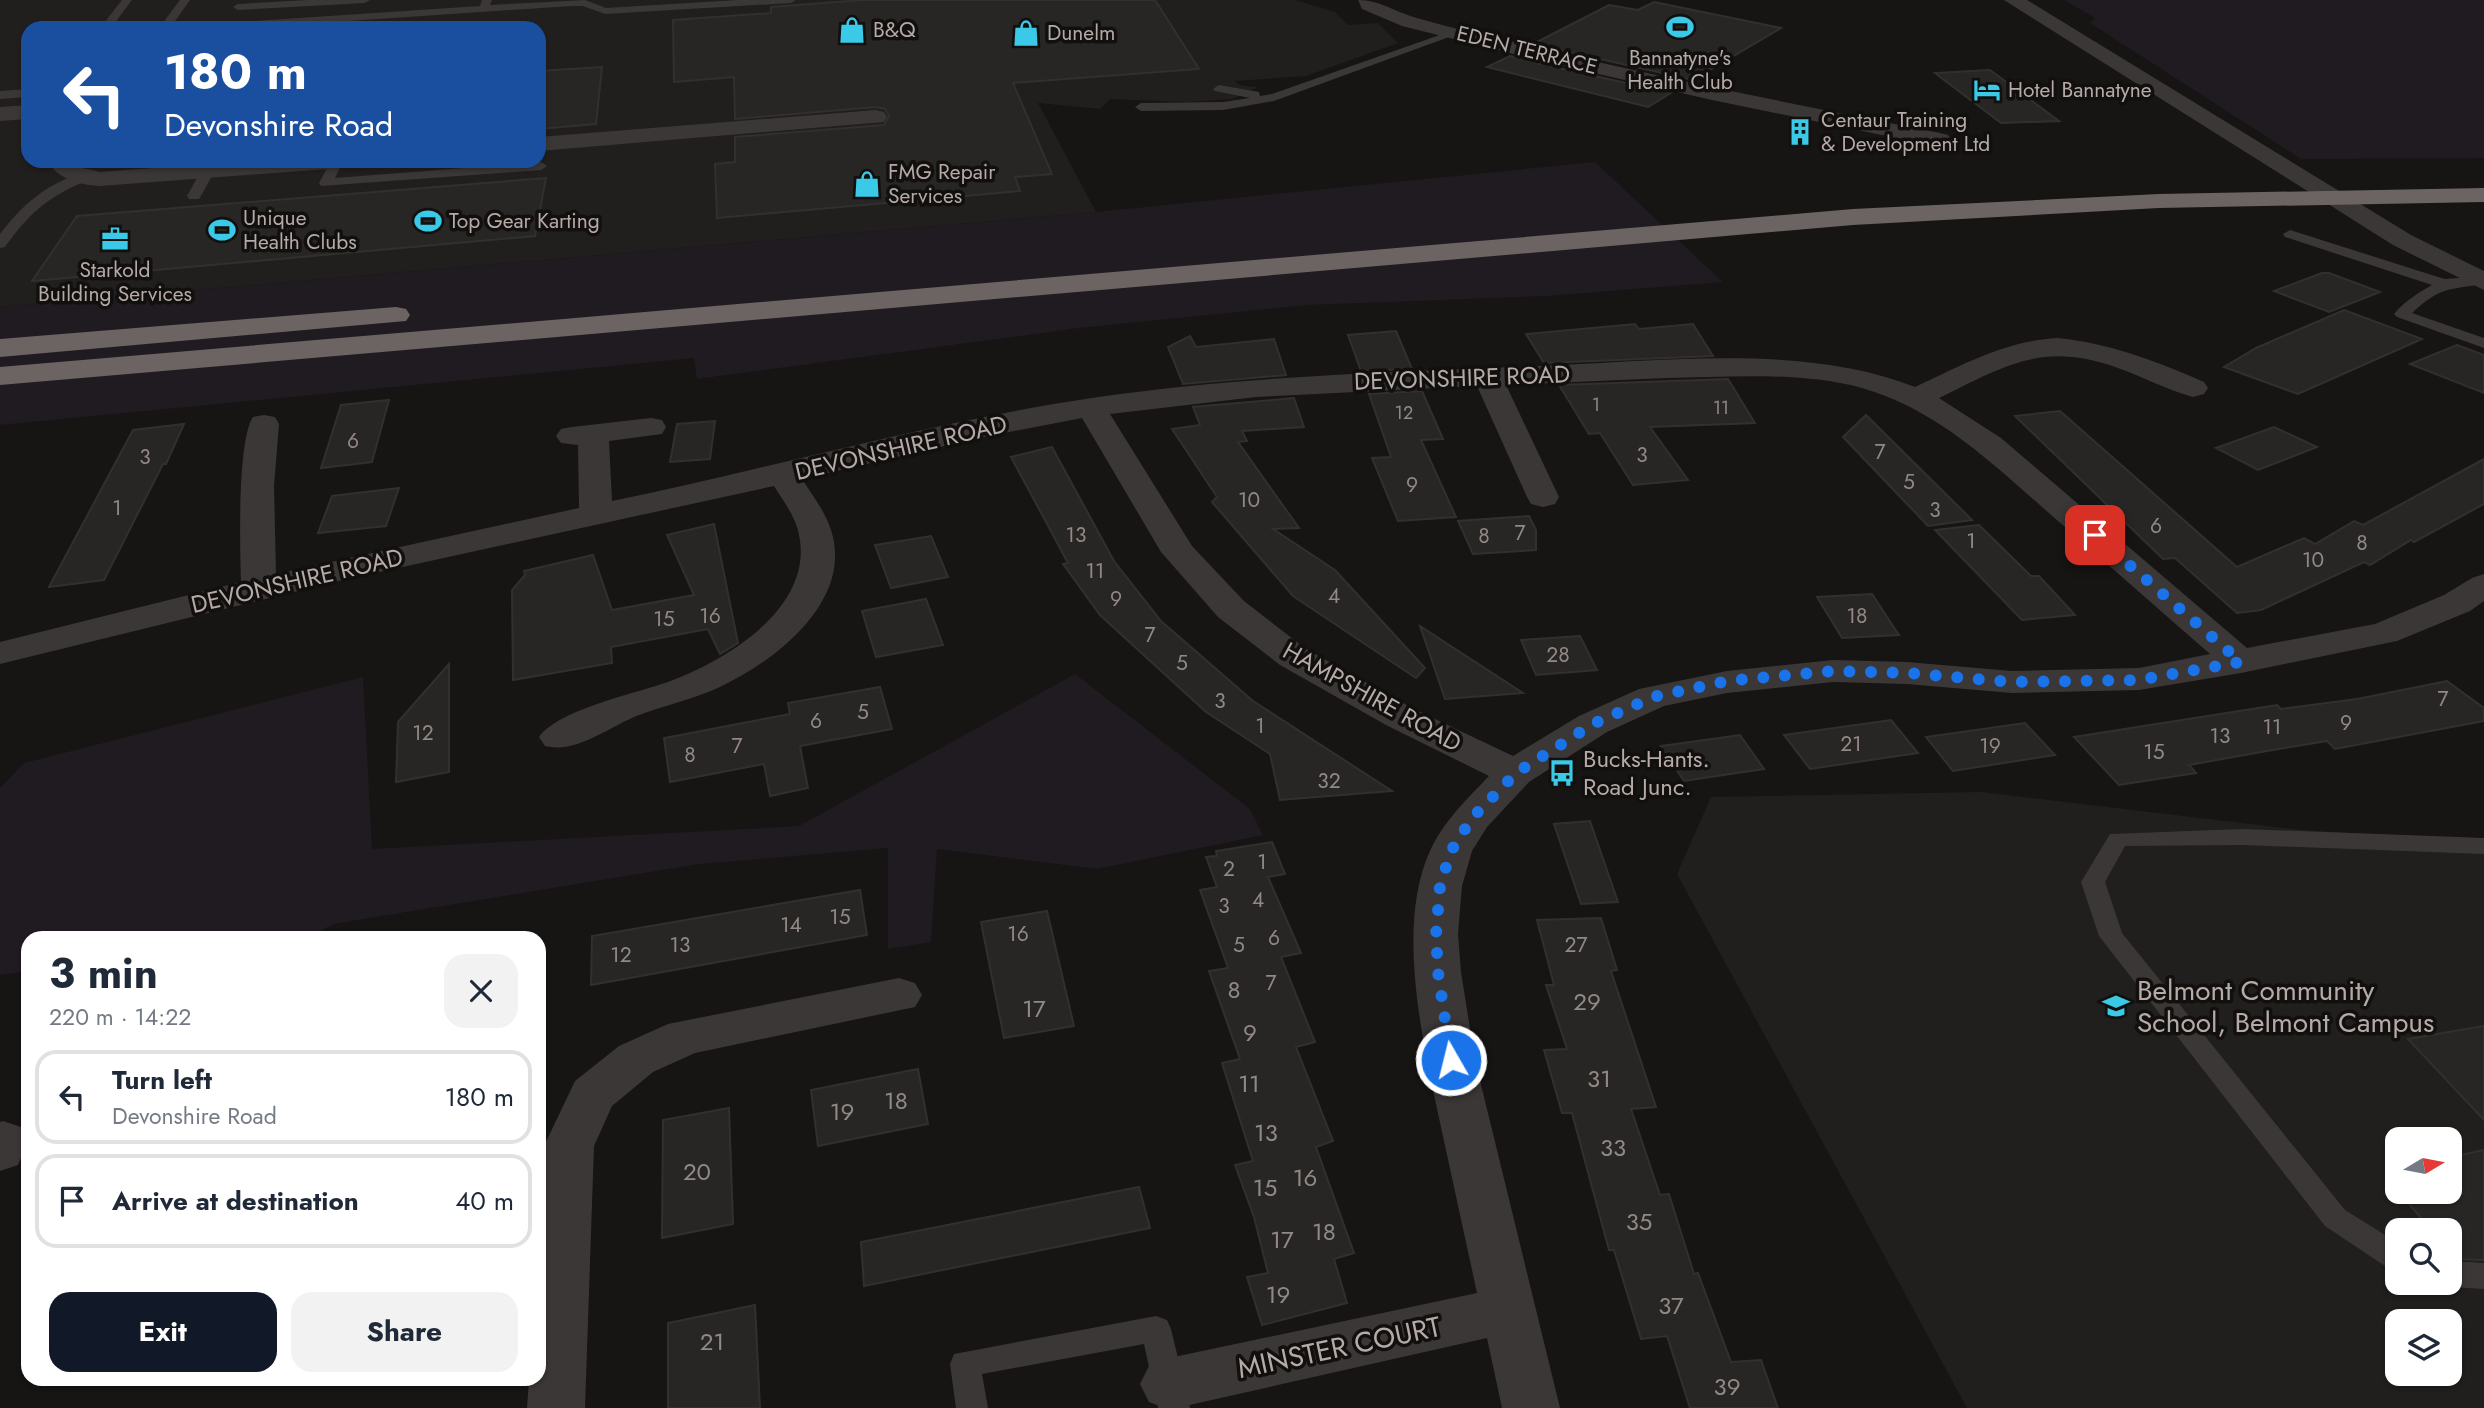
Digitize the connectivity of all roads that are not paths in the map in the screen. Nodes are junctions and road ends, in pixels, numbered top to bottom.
1 (127, 0) edge
2 (185, 0) edge
3 (365, 0) edge
4 (439, 0) edge
5 (791, 0) edge
6 (1368, 0) edge
7 (2014, 0) edge
8 (762, 1) edge
9 (543, 2) edge
10 (707, 3) edge
11 (240, 4) edge
12 (486, 4) edge
13 (594, 4) edge
14 (653, 5) edge
15 (435, 12) junction
16 (110, 21) edge
17 (169, 21) edge
18 (228, 21) edge
19 (300, 21) edge
20 (1455, 33) junction
21 (1219, 89) dead end
22 (21, 94) edge
23 (0, 95) edge
24 (1274, 97) junction
25 (1141, 107) dead end
26 (21, 112) edge
27 (0, 114) edge
28 (876, 117) dead end
29 (1940, 140) dead end
30 (546, 154) edge
31 (67, 168) edge
32 (255, 168) edge
33 (335, 168) edge
34 (441, 168) edge
35 (207, 172) junction
36 (2484, 176) edge
37 (82, 177) junction
38 (2484, 195) edge
39 (194, 196) dead end
40 (6, 228) edge
41 (2290, 234) dead end
42 (0, 244) edge
43 (862, 277) dead end
44 (2482, 281) edge
45 (2445, 283) junction
46 (417, 314) dead end
47 (2484, 343) edge
48 (0, 348) edge
49 (0, 376) edge
50 (1487, 376) junction
51 (2193, 388) dead end
52 (1917, 397) junction
53 (1091, 407) junction
54 (264, 424) dead end
55 (651, 427) dead end
56 (783, 475) junction
57 (1543, 497) dead end
58 (596, 514) junction
59 (2484, 585) edge
60 (259, 589) junction
61 (0, 653) edge
62 (2241, 662) junction
63 (559, 722) dead end
64 (1516, 773) junction
65 (2484, 846) edge
66 (899, 995) dead end
67 (2385, 1251) edge
68 (2462, 1275) edge
69 (2484, 1276) edge
70 (1508, 1310) junction
71 (1171, 1396) edge
72 (556, 1408) edge
73 (972, 1408) edge
74 (1531, 1408) edge

1 - 16 lane
2 - 17 lane
3 - 11 lane
4 - 15 lane
5 - 8 lane
6 - 20 street, EDEN TERRACE
7 - 44 street
8 - 10 lane
9 - 12 lane
9 - 13 lane
10 - 14 lane
11 - 18 lane
12 - 15 lane
13 - 14 lane
15 - 19 lane
20 - 24 lane
20 - 29 street, EDEN TERRACE
21 - 24 lane
22 - 23 lane
24 - 25 lane
26 - 27 street
28 - 30 street
31 - 37 street
32 - 35 street
33 - 34 lane
35 - 37 street
35 - 39 lane
36 - 43 highway
37 - 40 lane
38 - 49 highway
40 - 42 lane
41 - 45 lane
44 - 45 lane
45 - 47 lane
46 - 48 highway
50 - 52 street, DEVONSHIRE ROAD
50 - 53 street, DEVONSHIRE ROAD
50 - 57 street
51 - 52 street
52 - 62 street, DEVONSHIRE ROAD
53 - 56 street, DEVONSHIRE ROAD
53 - 64 street, HAMPSHIRE ROAD
54 - 60 street
55 - 58 street
56 - 58 street, DEVONSHIRE ROAD
56 - 63 street
58 - 60 street, DEVONSHIRE ROAD
59 - 62 street
60 - 61 street, DEVONSHIRE ROAD
62 - 64 street
64 - 70 street
65 - 67 lane
66 - 72 street
68 - 69 lane
70 - 71 street, MINSTER COURT
70 - 74 street
71 - 73 lane

